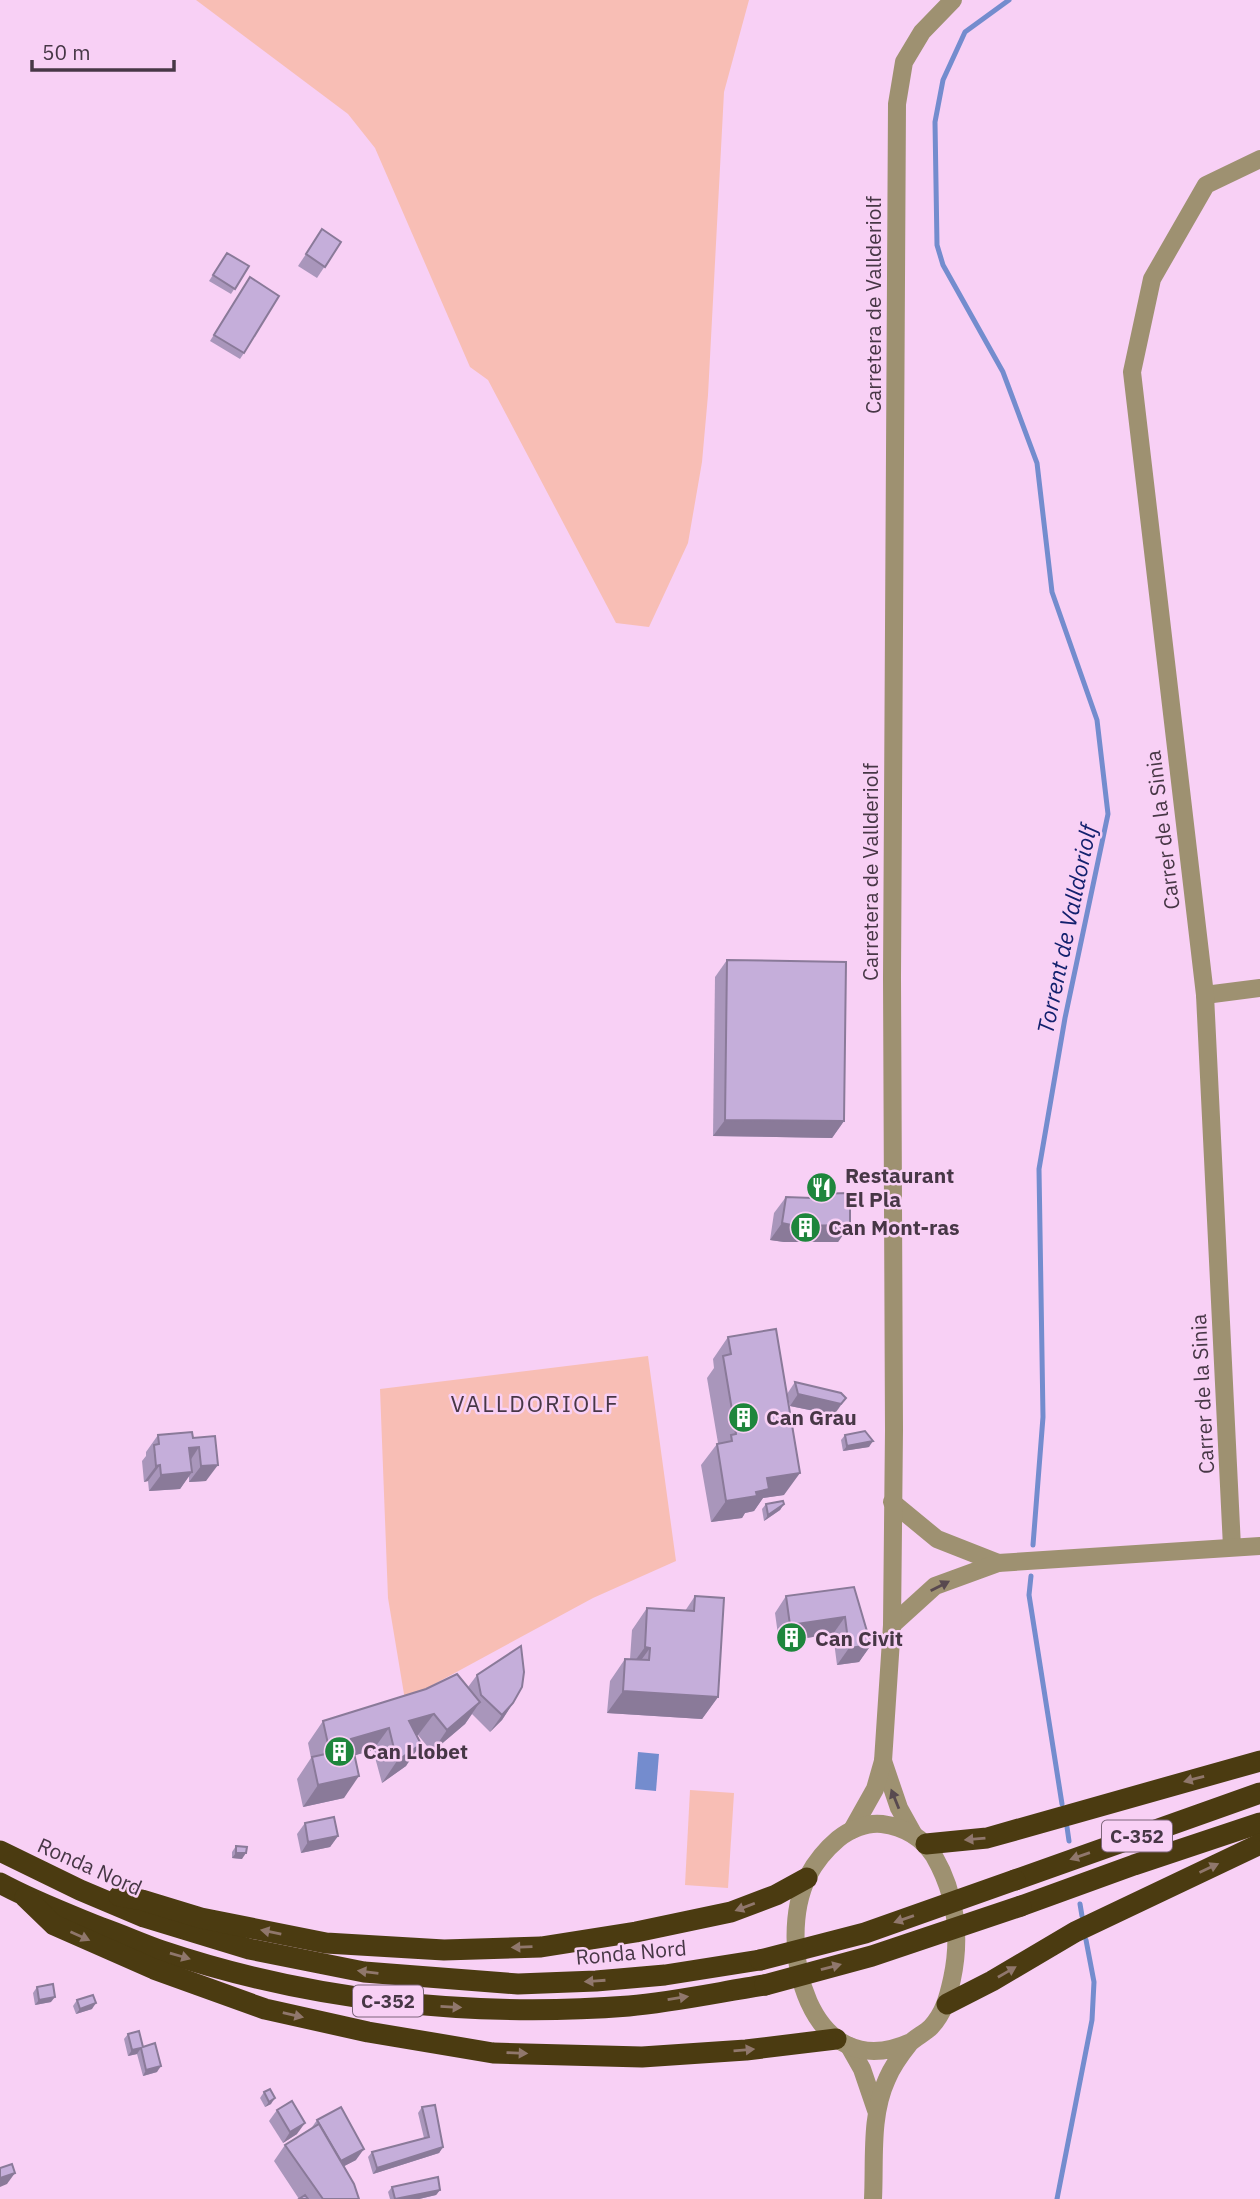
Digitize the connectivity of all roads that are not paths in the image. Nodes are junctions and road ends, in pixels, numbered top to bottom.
1 (952, 0) edge
2 (1260, 159) edge
3 (1260, 988) edge
4 (1205, 995) junction
5 (892, 1502) junction
6 (1260, 1546) edge
7 (1232, 1548) junction
8 (998, 1563) junction
9 (892, 1625) junction
10 (883, 1761) junction
11 (1260, 1761) edge
12 (1260, 1793) edge
13 (1260, 1823) edge
14 (852, 1830) junction
15 (920, 1840) junction
16 (1260, 1844) edge
17 (0, 1851) edge
18 (807, 1878) junction
19 (0, 1883) edge
20 (80, 1889) junction
21 (25, 1897) junction
22 (947, 2004) junction
23 (911, 2042) junction
24 (842, 2043) junction
25 (876, 2110) junction
26 (873, 2199) edge

1 - 5 street, Carretera de Vallderiolf
2 - 4 street, Carrer de la Sinia
3 - 4 street
4 - 7 street, Carrer de la Sinia
5 - 8 street
5 - 9 street, Carretera de Vallderiolf
6 - 7 street
7 - 8 street
9 -> 8 street
9 - 10 street, Carretera de Vallderiolf
10 - 14 street, Carretera de Vallderiolf
15 -> 10 street, Carretera de Vallderiolf
11 -> 15 highway
12 -> 20 highway, Ronda Nord / C-352, bridge
21 -> 13 highway, C-352, bridge
14 - 15 street
14 - 18 street
15 - 22 street
22 -> 16 highway
17 - 20 highway, Ronda Nord / C-352
18 -> 20 highway
18 - 24 street
19 - 21 highway, C-352
21 -> 24 highway
22 - 23 street
23 - 24 street
23 - 25 street
24 - 25 street
25 - 26 street

